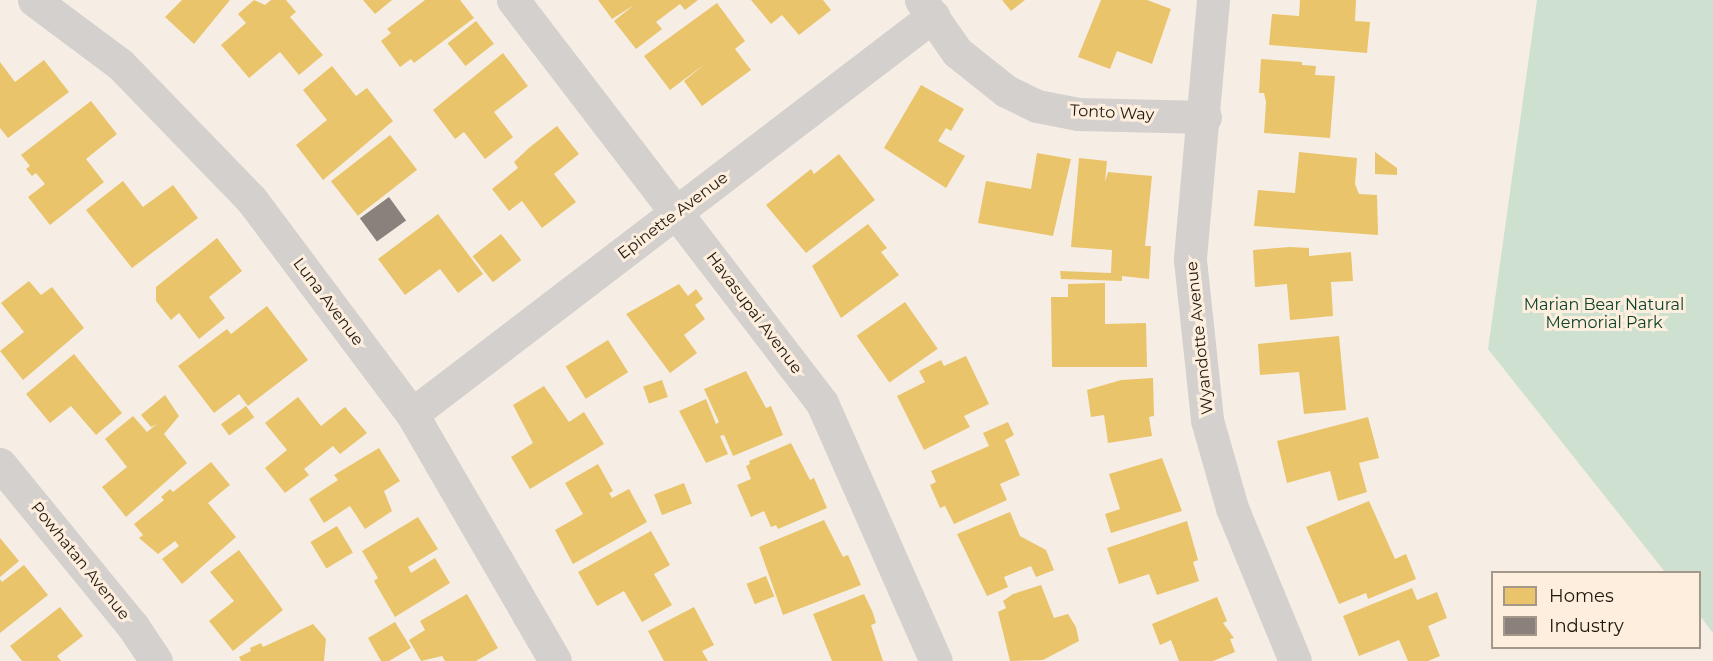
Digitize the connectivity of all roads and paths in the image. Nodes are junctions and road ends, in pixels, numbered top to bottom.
1 (34, 0) edge
2 (513, 0) edge
3 (1213, 0) edge
4 (927, 8) edge
5 (1205, 117) junction
6 (678, 213) junction
7 (412, 414) junction
8 (0, 464) edge
9 (156, 661) edge
10 (555, 661) edge
11 (936, 661) edge
12 (1294, 661) edge

1 - 7 street, Luna Avenue
2 - 6 street, Havasupai Avenue
3 - 5 street, Wyandotte Avenue
4 - 5 street, Tonto Way
4 - 6 street, Epinette Avenue
5 - 12 street, Wyandotte Avenue
6 - 7 street, Epinette Avenue
6 - 11 street, Havasupai Avenue
7 - 10 street, Luna Avenue
8 - 9 street, Powhatan Avenue

